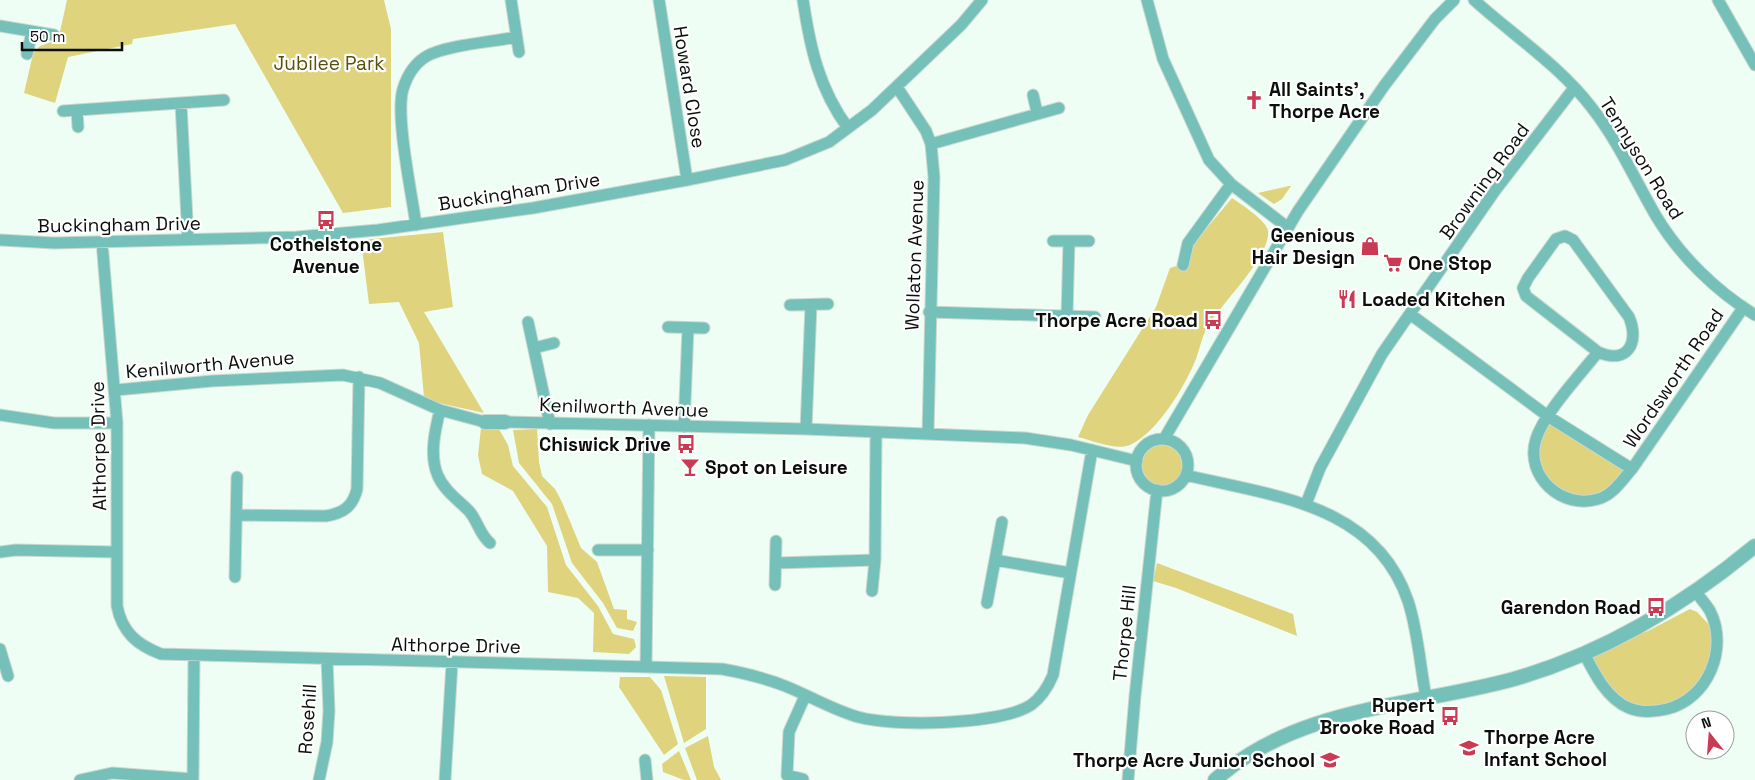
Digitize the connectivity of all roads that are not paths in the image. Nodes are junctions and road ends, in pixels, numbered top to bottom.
1 (511, 0) edge
2 (658, 0) edge
3 (803, 0) edge
4 (982, 0) edge
5 (1146, 0) edge
6 (1454, 0) edge
7 (1474, 0) edge
8 (1718, 0) edge
9 (0, 26) edge
10 (32, 32) junction
11 (54, 35) dead end
12 (516, 37) junction
13 (519, 52) dead end
14 (27, 54) dead end
15 (1755, 65) edge
16 (898, 87) junction
17 (1574, 88) junction
18 (1033, 95) dead end
19 (224, 100) dead end
20 (180, 104) junction
21 (1059, 108) dead end
22 (77, 110) junction
23 (63, 111) dead end
24 (1038, 112) junction
25 (78, 127) dead end
26 (848, 128) junction
27 (931, 144) junction
28 (687, 180) junction
29 (1231, 184) junction
30 (416, 225) junction
31 (1287, 227) junction
32 (188, 239) junction
33 (0, 240) edge
34 (1053, 241) dead end
35 (1069, 241) junction
36 (1089, 241) dead end
37 (102, 242) junction
38 (1183, 265) dead end
39 (828, 304) dead end
40 (790, 305) dead end
41 (811, 305) junction
42 (1743, 308) junction
43 (929, 312) junction
44 (1410, 314) junction
45 (1755, 315) edge
46 (1067, 316) junction
47 (1095, 317) dead end
48 (528, 322) dead end
49 (668, 327) dead end
50 (688, 328) junction
51 (704, 328) dead end
52 (554, 343) dead end
53 (534, 348) junction
54 (1598, 352) junction
55 (359, 377) junction
56 (116, 390) junction
57 (440, 410) junction
58 (0, 415) edge
59 (1548, 417) junction
60 (485, 422) joint
61 (505, 422) joint
62 (117, 423) junction
63 (550, 424) junction
64 (649, 425) junction
65 (684, 427) junction
66 (806, 429) junction
67 (876, 432) junction
68 (928, 434) junction
69 (1164, 439) junction
70 (1092, 450) junction
71 (1137, 461) junction
72 (1632, 469) junction
73 (1186, 475) junction
74 (237, 477) dead end
75 (1157, 490) junction
76 (1306, 504) junction
77 (237, 515) junction
78 (1002, 522) dead end
79 (776, 541) dead end
80 (483, 542) dead end
81 (1755, 546) edge
82 (598, 550) dead end
83 (648, 550) junction
84 (0, 552) edge
85 (116, 552) junction
86 (875, 560) junction
87 (995, 560) junction
88 (777, 563) junction
89 (1070, 573) junction
90 (235, 577) dead end
91 (775, 585) dead end
92 (872, 591) dead end
93 (1696, 592) junction
94 (987, 603) dead end
95 (0, 652) edge
96 (1584, 653) junction
97 (194, 656) junction
98 (327, 659) junction
99 (452, 663) junction
100 (646, 667) junction
101 (8, 676) dead end
102 (805, 696) junction
103 (1426, 697) junction
104 (645, 760) dead end
105 (194, 779) edge
106 (803, 779) edge
107 (80, 780) edge
108 (319, 780) edge
109 (445, 780) edge
110 (647, 780) edge
111 (1128, 780) edge
112 (1216, 780) edge

1 - 12 street
2 - 28 street, Howard Close
3 - 26 street
4 - 16 street, Buckingham Drive
5 - 29 street
6 - 31 street
7 - 17 street, Tennyson Road
8 - 15 street
9 - 10 street
10 - 11 street
10 - 14 street
12 - 13 street
12 - 30 street
16 - 26 street, Buckingham Drive
16 - 27 street, Wollaton Avenue
17 - 42 street, Tennyson Road
17 - 44 street, Browning Road
18 - 24 street
19 - 20 street
20 - 22 street
20 - 32 street
21 - 24 street
22 - 23 street
22 - 25 street
24 - 27 street
26 - 28 street, Buckingham Drive
27 - 43 street, Wollaton Avenue
28 - 30 street, Buckingham Drive
29 - 31 street
29 - 38 street
30 - 32 street, Buckingham Drive
31 - 69 street
32 - 37 street, Buckingham Drive
33 - 37 street, Buckingham Drive
34 - 35 street
35 - 36 street
35 - 46 street
37 - 56 street, Althorpe Drive
39 - 41 street
40 - 41 street
41 - 66 street
42 - 45 street, Tennyson Road
42 - 72 street, Wordsworth Road
43 - 46 street
43 - 68 street, Wollaton Avenue
44 - 59 street, Wordsworth Road
44 - 76 street, Browning Road
46 - 47 street
48 - 53 street
49 - 50 street
50 - 51 street
50 - 65 street
52 - 53 street
53 - 63 street
54 - 54 street
54 - 59 street
55 - 56 street, Kenilworth Avenue
55 - 57 street, Kenilworth Avenue
55 - 77 street
56 - 62 street, Althorpe Drive
57 - 60 street, Kenilworth Avenue
57 - 80 street
58 - 62 street
59 - 72 street, Wordsworth Road
59 - 72 street, Wordsworth Road
60 - 61 street, Kenilworth Avenue
61 - 63 street, Kenilworth Avenue
62 - 85 street, Althorpe Drive
63 - 64 street, Kenilworth Avenue
64 - 65 street, Kenilworth Avenue
64 - 83 street
65 - 66 street, Kenilworth Avenue
66 - 67 street, Kenilworth Avenue
67 - 68 street, Kenilworth Avenue
67 - 86 street
68 - 70 street, Kenilworth Avenue
69 - 71 street
69 - 73 street
70 - 71 street, Kenilworth Avenue
70 - 89 street, Althorpe Drive
71 - 75 street
73 - 75 street
73 - 76 street
74 - 77 street
75 - 111 street, Thorpe Hill
76 - 103 street
77 - 90 street
78 - 87 street
79 - 88 street
81 - 93 street
82 - 83 street
83 - 100 street
84 - 85 street
85 - 97 street, Althorpe Drive
86 - 88 street
86 - 92 street
87 - 89 street
87 - 94 street
88 - 91 street
89 - 102 street, Althorpe Drive
93 - 96 street
93 - 96 street
95 - 101 street
96 - 103 street
97 - 98 street, Althorpe Drive
97 - 105 street
98 - 99 street, Althorpe Drive
98 - 108 street, Rosehill
99 - 100 street, Althorpe Drive
99 - 109 street
100 - 102 street, Althorpe Drive
102 - 106 street
103 - 112 street
104 - 110 street
105 - 107 street

